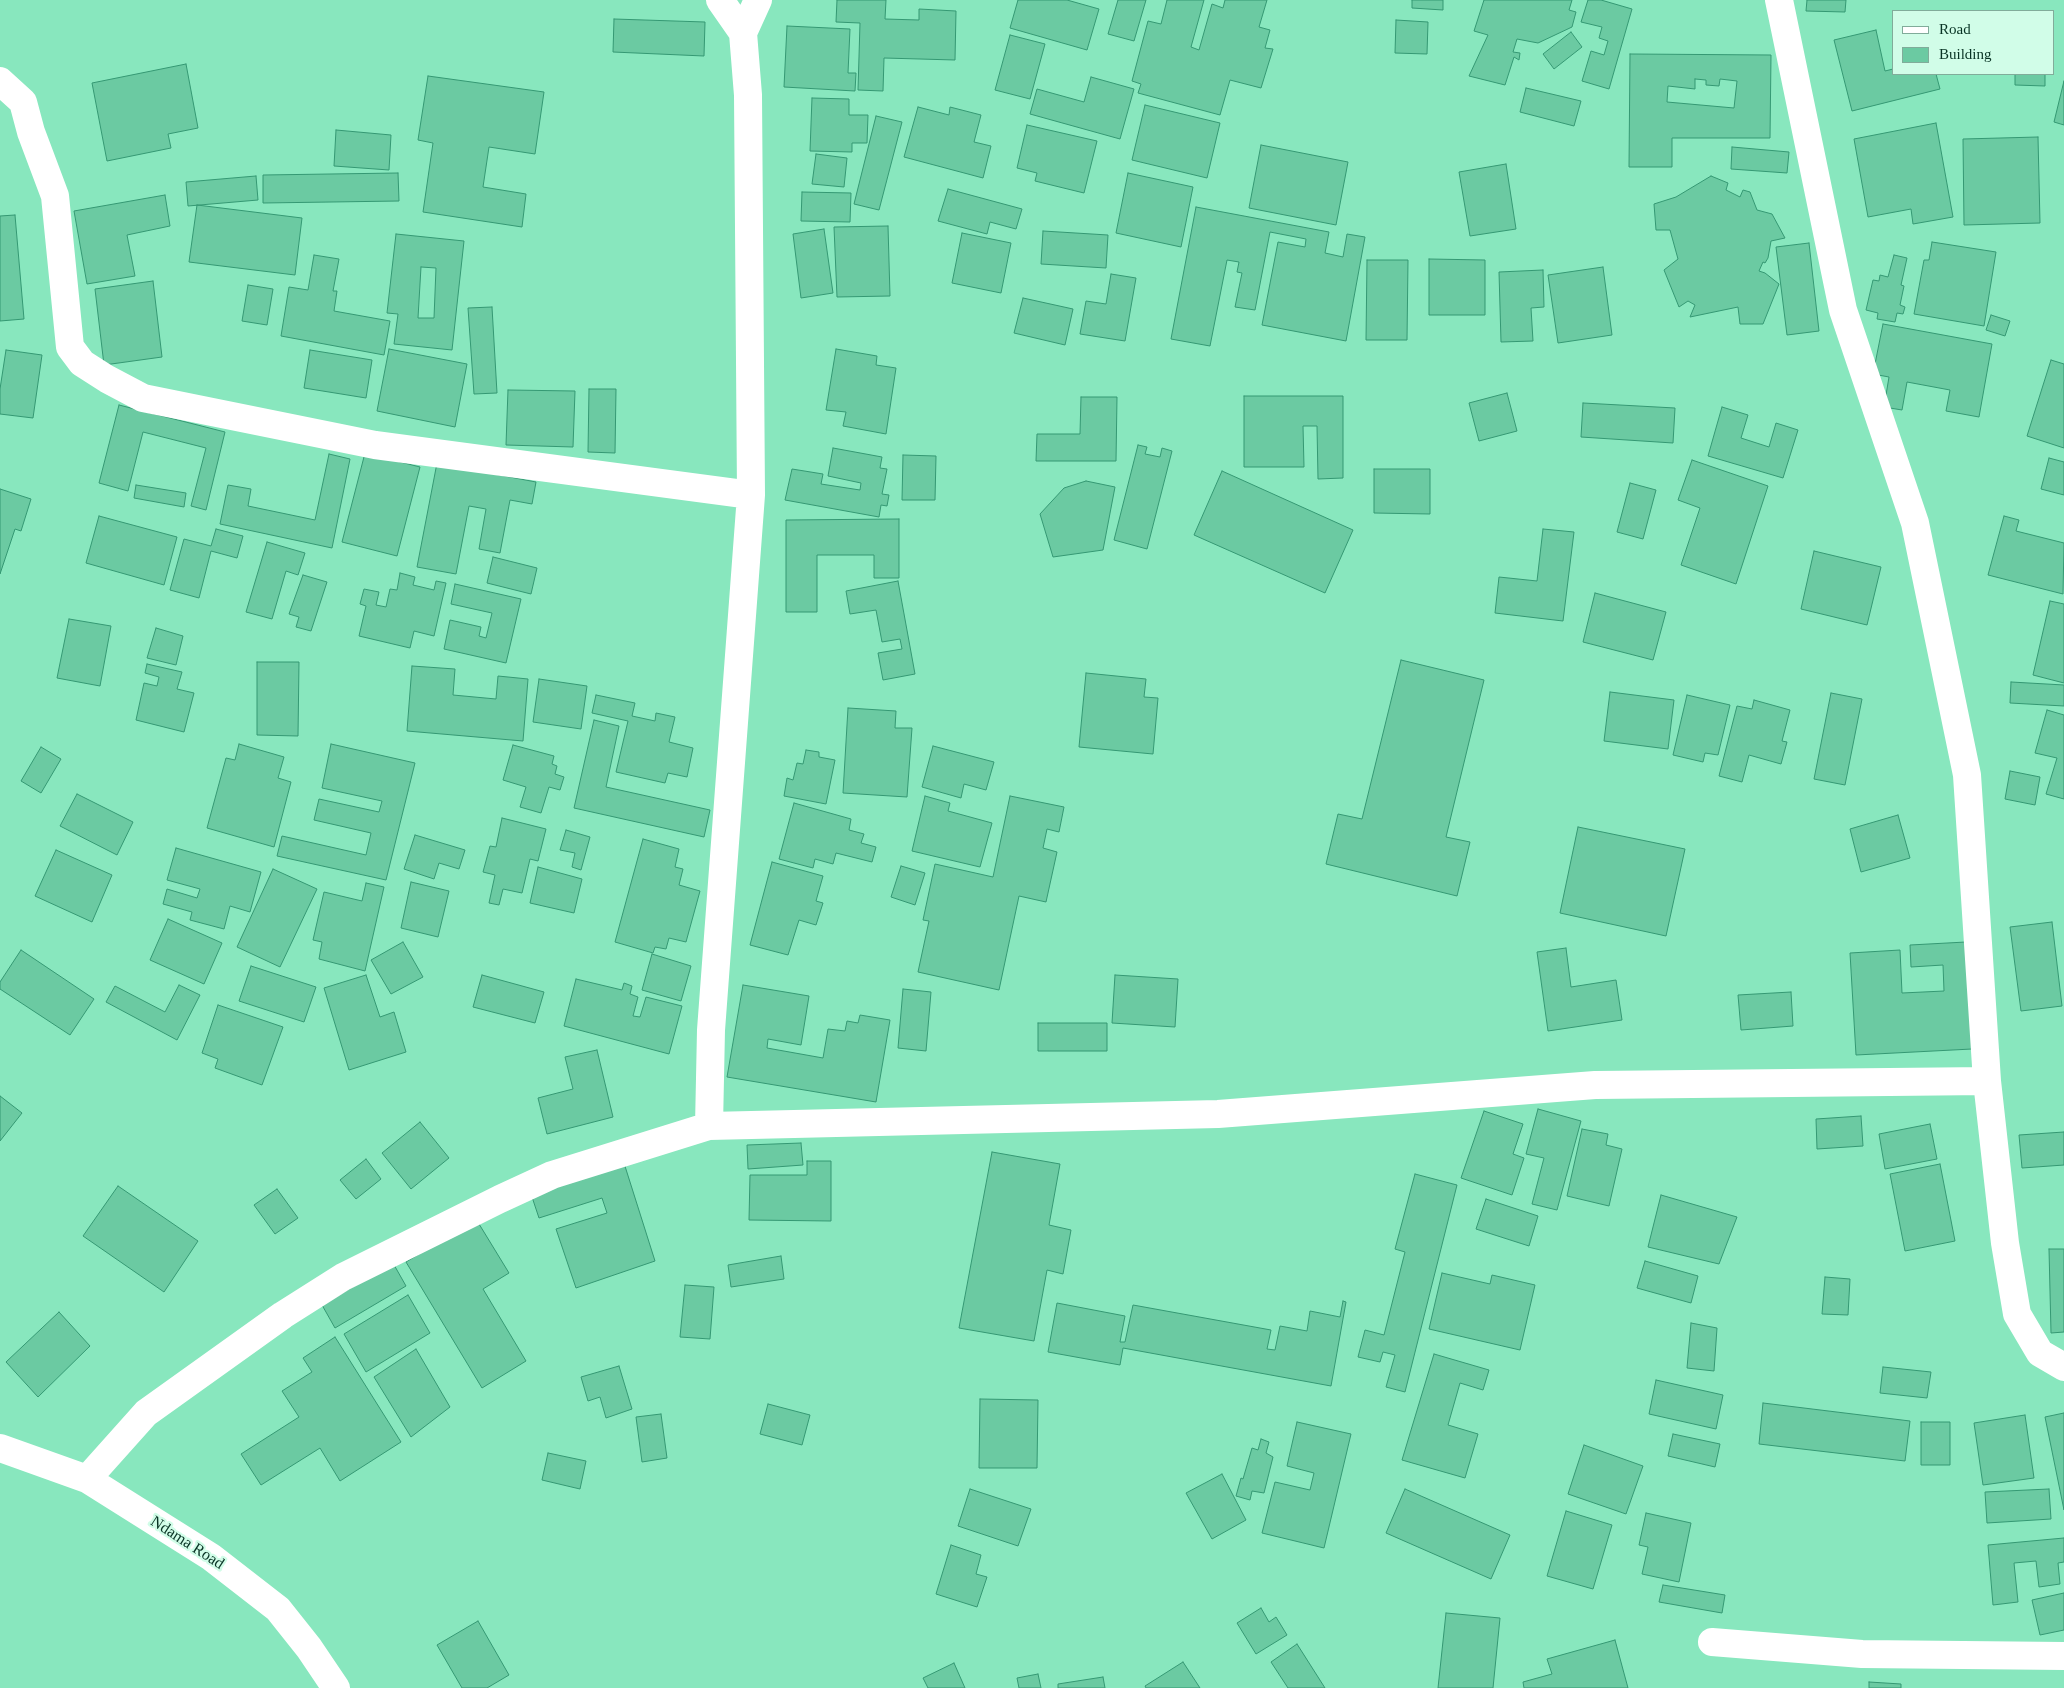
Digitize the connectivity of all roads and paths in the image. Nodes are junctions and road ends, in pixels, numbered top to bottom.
1 (720, 0) edge
2 (758, 0) edge
3 (1779, 0) edge
4 (743, 33) junction
5 (0, 81) edge
6 (751, 495) junction
7 (1987, 1081) junction
8 (709, 1126) junction
9 (2064, 1367) edge
10 (0, 1448) edge
11 (87, 1479) junction
12 (1712, 1642) dead end
13 (2064, 1656) edge
14 (336, 1688) edge

1 - 4 street
2 - 4 street
3 - 7 street
4 - 6 street
5 - 6 street
6 - 8 street
7 - 8 street
7 - 9 street
8 - 11 street
10 - 11 street, Ndama Road
11 - 14 street, Ndama Road
12 - 13 street

